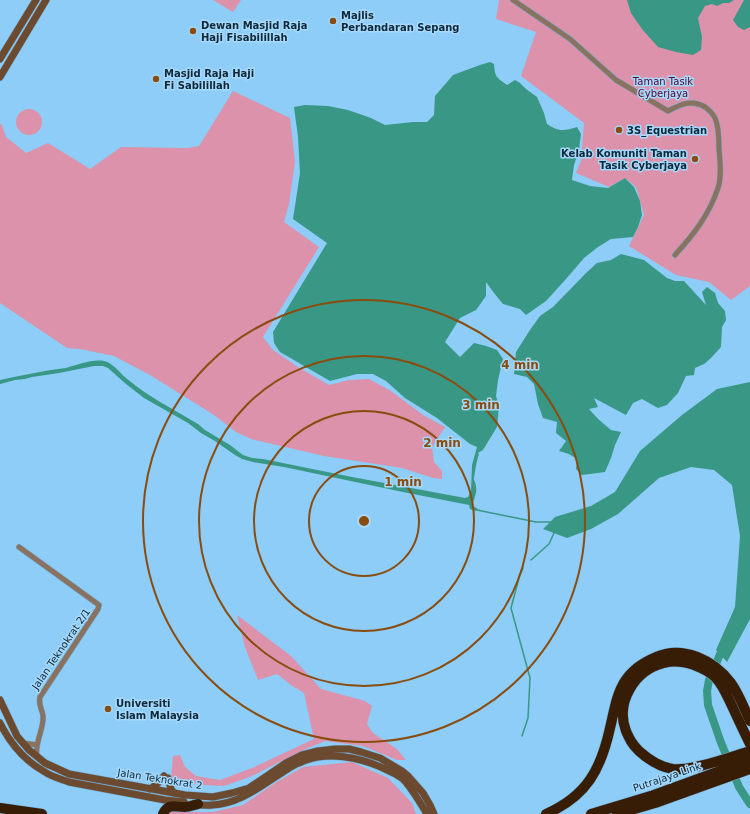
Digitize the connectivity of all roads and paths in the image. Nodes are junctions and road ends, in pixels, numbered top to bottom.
1 (36, 0) edge
2 (46, 0) edge
3 (514, 0) edge
4 (0, 59) edge
5 (0, 77) edge
6 (676, 254) dead end
7 (19, 547) dead end
8 (703, 664) junction
9 (0, 700) edge
10 (750, 721) edge
11 (0, 723) edge
12 (23, 743) junction
13 (750, 744) edge
14 (37, 745) junction
15 (750, 751) edge
16 (37, 757) junction
17 (750, 760) edge
18 (750, 769) edge
19 (150, 789) junction
20 (174, 793) junction
21 (654, 799) junction
22 (198, 804) junction
23 (0, 808) edge
24 (42, 814) edge
25 (163, 814) edge
26 (427, 814) edge
27 (434, 814) edge
28 (546, 814) edge
29 (591, 814) edge
30 (617, 814) edge

1 - 4 main road
2 - 5 main road
3 - 6 street
7 - 14 street, Jalan Teknokrat 2/1
8 - 10 highway
8 - 13 highway
8 - 15 highway
8 - 28 highway
9 - 12 main road, Jalan Teknokrat 2
11 - 22 main road, Jalan Teknokrat 2
12 - 14 street
12 - 16 main road, Jalan Teknokrat 2
14 - 16 street, Jalan Teknokrat 2/1
16 - 19 main road, Jalan Teknokrat 2
17 - 21 highway, Putrajaya Link
18 - 21 highway, Putrajaya Link
19 - 20 main road, Jalan Teknokrat 2
19 - 20 main road
20 - 27 main road, Jalan Teknokrat 2
21 - 29 highway, Putrajaya Link
21 - 30 highway, Putrajaya Link
22 - 25 highway
22 - 26 main road, Jalan Teknokrat 2
23 - 24 highway

